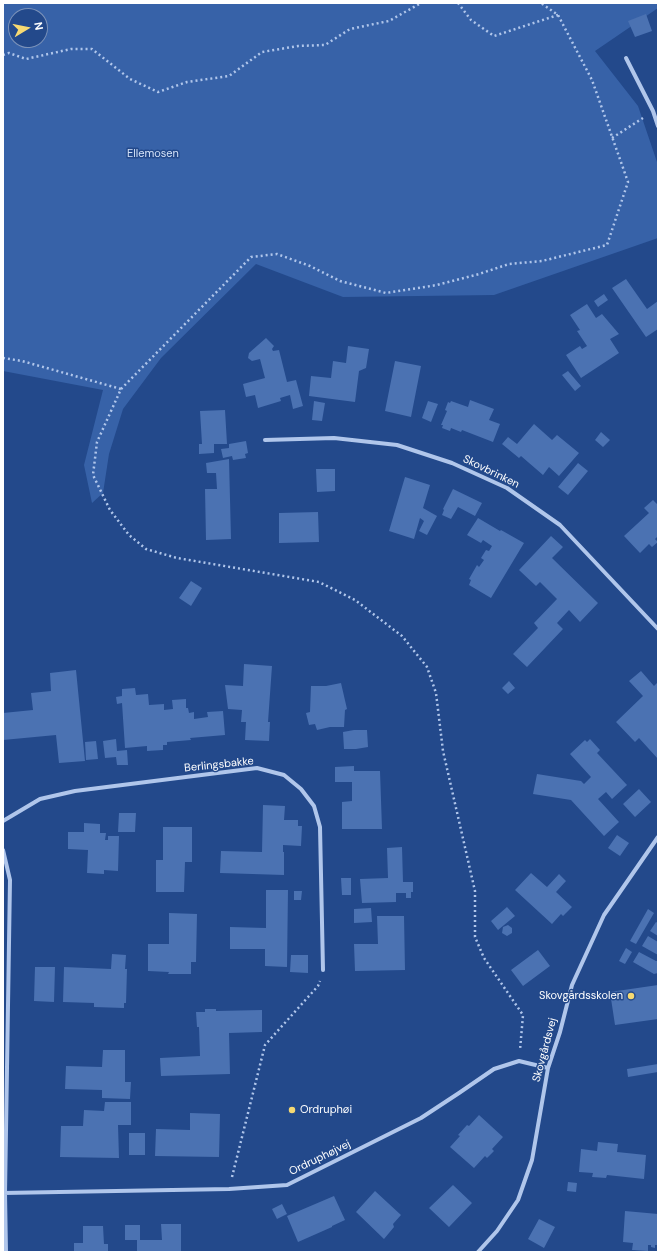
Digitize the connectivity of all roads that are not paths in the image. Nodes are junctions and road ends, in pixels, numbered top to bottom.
1 (626, 58) dead end
2 (658, 126) edge
3 (265, 440) dead end
4 (658, 629) edge
5 (3, 822) edge
6 (658, 837) edge
7 (3, 850) edge
8 (323, 970) road end
9 (3, 1028) edge
10 (9, 1028) junction
11 (548, 1068) junction
12 (4, 1193) edge
13 (6, 1252) edge
14 (478, 1252) edge

1 - 2 street
3 - 4 street, Skovbrinken
5 - 8 street, Berlingsbakke
6 - 11 street, Skovgårdsvej
7 - 10 street
9 - 10 street
10 - 12 street
11 - 12 street, Ordruphøjvej
11 - 14 street, Skovgårdsvej
12 - 13 street

